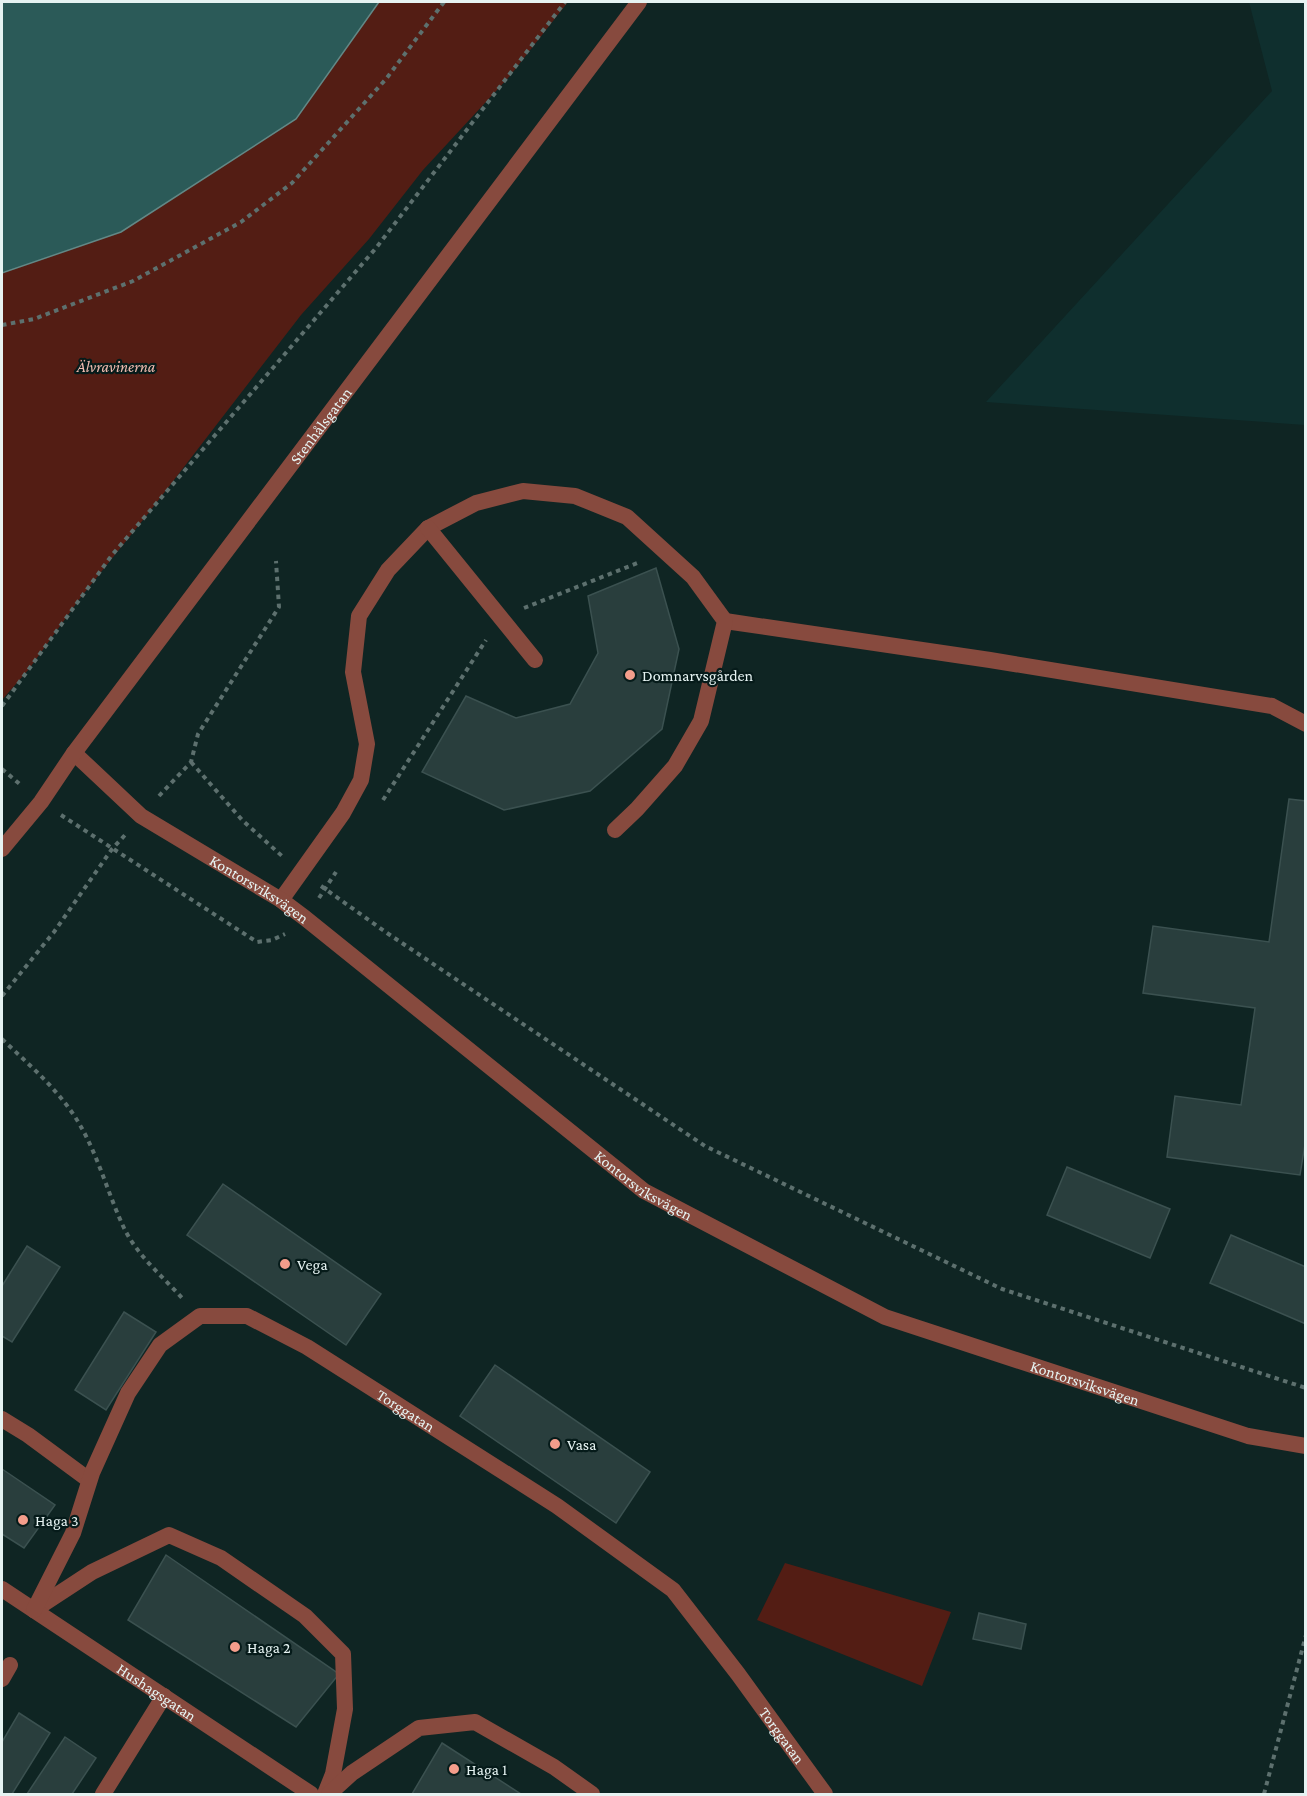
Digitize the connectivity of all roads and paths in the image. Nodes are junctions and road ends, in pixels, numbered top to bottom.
1 (444, 2) edge
2 (564, 2) edge
3 (639, 2) edge
4 (2, 325) edge
5 (428, 528) junction
6 (667, 551) junction
7 (276, 561) dead end
8 (501, 617) junction
9 (725, 621) junction
10 (535, 660) dead end
11 (2, 706) edge
12 (1305, 724) edge
13 (74, 753) junction
14 (191, 762) junction
15 (2, 769) edge
16 (40, 801) junction
17 (377, 809) dead end
18 (141, 816) junction
19 (615, 830) dead end
20 (2, 849) edge
21 (112, 849) junction
22 (338, 869) dead end
23 (301, 872) junction
24 (325, 890) junction
25 (281, 900) junction
26 (305, 918) junction
27 (2, 996) edge
28 (2, 1039) edge
29 (200, 1316) junction
30 (1305, 1388) edge
31 (2, 1419) edge
32 (1305, 1446) edge
33 (89, 1480) junction
34 (2, 1589) edge
35 (34, 1610) junction
36 (1305, 1635) edge
37 (164, 1696) junction
38 (103, 1794) edge
39 (311, 1794) edge
40 (327, 1794) edge
41 (592, 1794) edge
42 (825, 1794) edge
43 (1264, 1794) edge

1 - 4 path
2 - 11 path
3 - 13 street, Stenhålsgatan
5 - 6 street
5 - 8 street
5 - 23 street
6 - 8 path
6 - 9 street
7 - 14 path
8 - 10 street
8 - 17 path
9 - 12 street
9 - 19 street
13 - 16 street, Stenhålsgatan
13 - 18 street, Kontorsviksvägen
14 - 18 path
14 - 23 path
15 - 16 path
16 - 20 street, Stenhålsgatan
16 - 21 path
18 - 21 path
18 - 25 street, Kontorsviksvägen
21 - 26 path
21 - 27 path
22 - 24 path
23 - 24 path
23 - 25 street
24 - 26 path
24 - 30 path
25 - 26 street, Kontorsviksvägen
26 - 32 street, Kontorsviksvägen
28 - 29 path
29 - 33 street
29 - 42 street, Torggatan
31 - 33 street
33 - 35 street
34 - 35 street, Hushagsgatan
35 - 37 street, Hushagsgatan
35 - 40 street
36 - 43 path
37 - 38 street
37 - 39 street, Hushagsgatan
40 - 41 street

